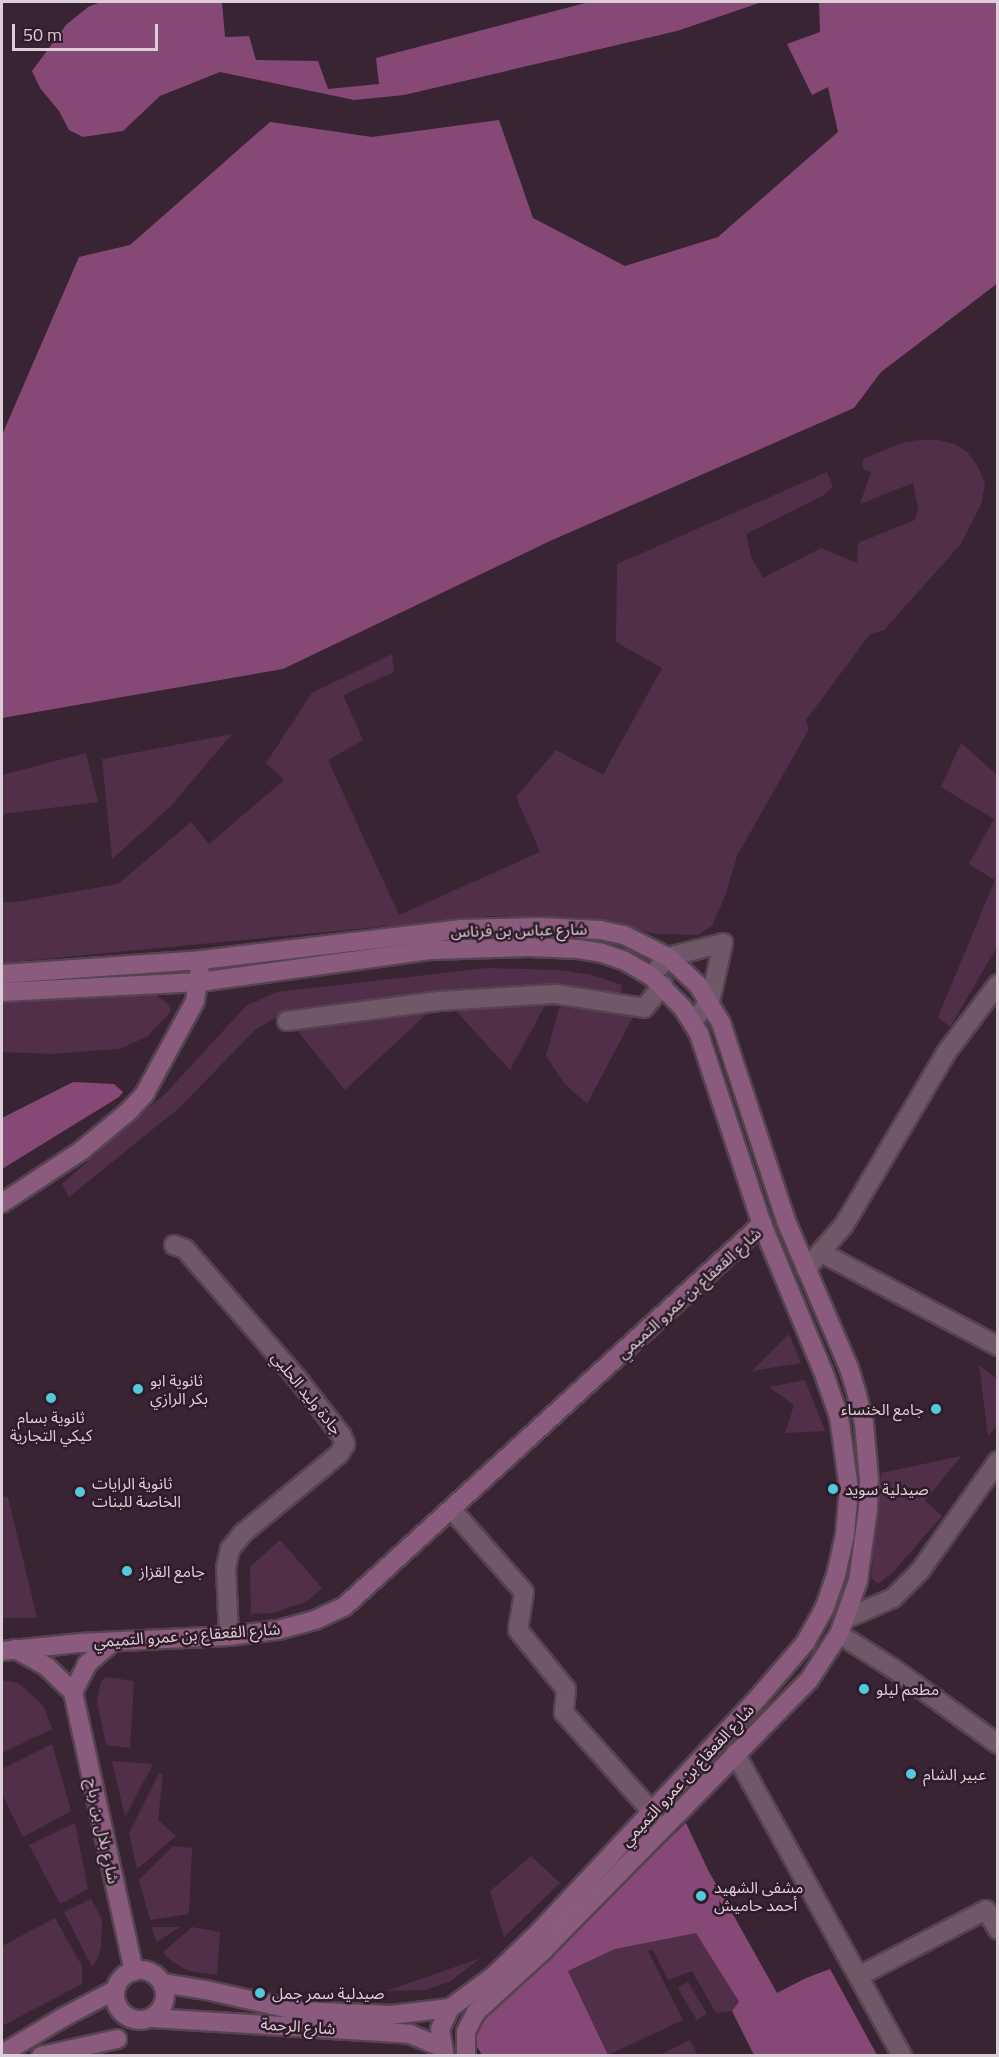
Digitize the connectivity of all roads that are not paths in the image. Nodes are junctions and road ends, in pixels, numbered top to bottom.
1 (669, 957) junction
2 (201, 960) junction
3 (2, 974) edge
4 (657, 980) junction
5 (200, 982) junction
6 (997, 987) edge
7 (2, 992) edge
8 (710, 1002) junction
9 (286, 1021) dead end
10 (692, 1021) junction
11 (2, 1203) edge
12 (786, 1221) junction
13 (762, 1224) junction
14 (174, 1245) dead end
15 (822, 1253) junction
16 (806, 1269) junction
17 (998, 1346) edge
18 (998, 1461) edge
19 (452, 1510) junction
20 (842, 1627) junction
21 (229, 1636) junction
22 (111, 1643) junction
23 (8, 1650) edge
24 (73, 1692) junction
25 (998, 1744) edge
26 (735, 1753) junction
27 (653, 1813) junction
28 (998, 1930) edge
29 (134, 1971) junction
30 (858, 1976) junction
31 (162, 1983) junction
32 (116, 1990) junction
33 (450, 2008) junction
34 (130, 2018) junction
35 (151, 2018) junction
36 (470, 2022) junction
37 (115, 2047) edge
38 (465, 2050) edge
39 (443, 2051) edge
40 (2, 2054) edge
41 (41, 2055) edge
42 (902, 2055) edge

1 - 2 main road, شارع عباس بن فرناس
1 - 4 street
1 - 8 main road, شارع عباس بن فرناس
1 - 8 street
2 - 3 main road, شارع عباس بن فرناس
2 - 5 main road
4 - 5 main road, شارع عباس بن فرناس
4 - 9 street
4 - 10 main road, شارع عباس بن فرناس
5 - 7 main road, شارع عباس بن فرناس
5 - 11 main road
6 - 15 street
8 - 10 street
8 - 12 main road, شارع عباس بن فرناس
10 - 13 main road, شارع عباس بن فرناس
12 - 13 main road
12 - 16 main road, شارع القعقاع بن عمرو التميمي
13 - 19 main road, شارع القعقاع بن عمرو التميمي
13 - 27 main road, شارع القعقاع بن عمرو التميمي
14 - 21 street, جادة وليد الحلبي
15 - 16 street
15 - 17 street
16 - 20 main road, شارع القعقاع بن عمرو التميمي
18 - 20 street
19 - 21 main road, شارع القعقاع بن عمرو التميمي
19 - 27 street
20 - 25 street
20 - 26 main road, شارع القعقاع بن عمرو التميمي
21 - 22 main road, شارع القعقاع بن عمرو التميمي
22 - 23 main road, شارع القعقاع بن عمرو التميمي
22 - 24 main road
23 - 24 main road
24 - 29 main road, شارع بلال بن رباح
26 - 30 street
26 - 36 main road, شارع القعقاع بن عمرو التميمي
27 - 33 main road, شارع القعقاع بن عمرو التميمي
28 - 30 street
29 - 31 main road
29 - 32 main road
30 - 42 street
31 - 33 main road, شارع الرحمة
31 - 35 main road
32 - 34 main road
32 - 40 main road
33 - 36 main road
33 - 39 main road
34 - 35 main road
34 - 37 main road
35 - 39 main road, شارع الرحمة
36 - 38 main road, شارع القعقاع بن عمرو التميمي
37 - 41 main road
38 - 39 main road

